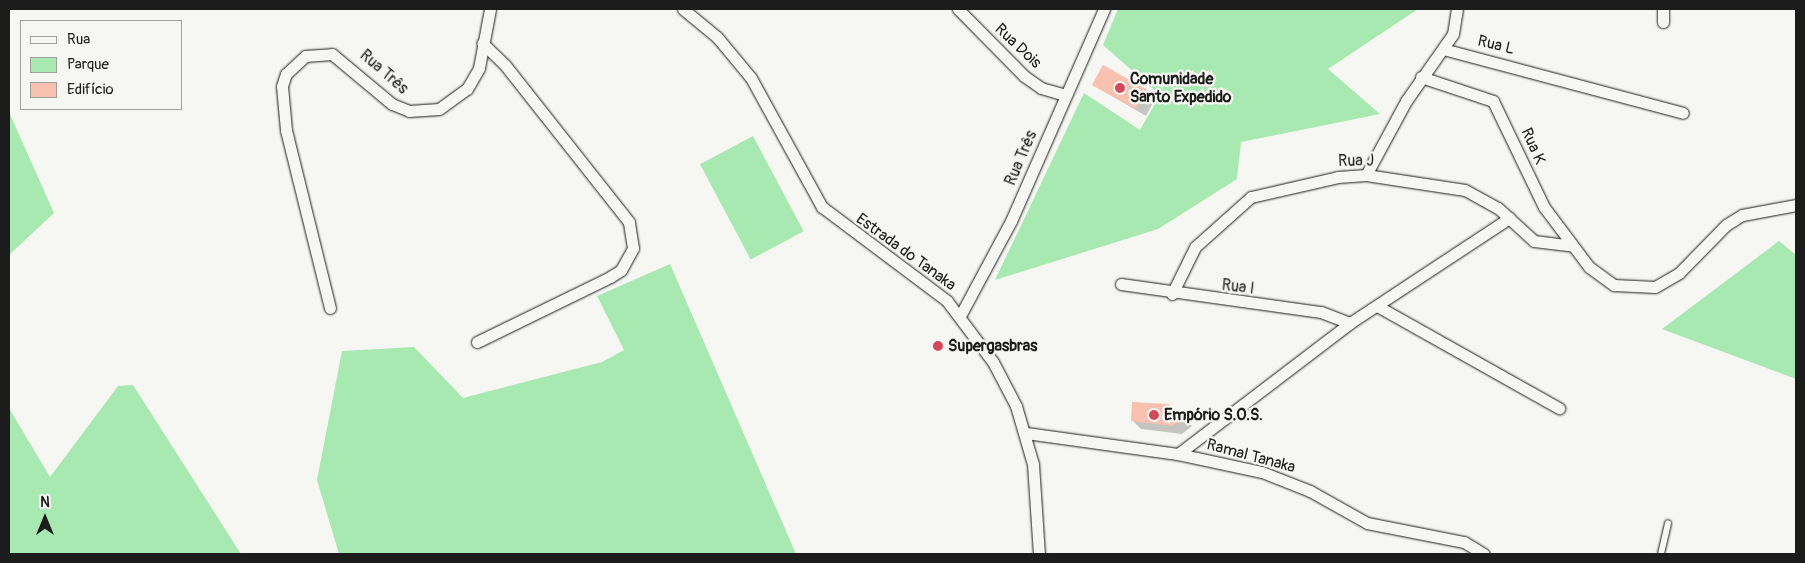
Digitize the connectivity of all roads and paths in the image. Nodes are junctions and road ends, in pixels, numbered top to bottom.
1 (490, 9) edge
2 (683, 9) edge
3 (958, 9) edge
4 (1104, 9) edge
5 (1457, 9) edge
6 (1663, 9) edge
7 (1662, 22) dead end
8 (482, 43) junction
9 (1444, 49) junction
10 (1421, 77) junction
11 (1065, 95) junction
12 (1683, 113) dead end
13 (1366, 175) junction
14 (1796, 205) edge
15 (1509, 218) junction
16 (1572, 246) junction
17 (1121, 284) dead end
18 (1172, 294) junction
19 (1377, 306) junction
20 (330, 308) dead end
21 (960, 316) junction
22 (1350, 323) junction
23 (477, 342) dead end
24 (1559, 408) dead end
25 (1026, 434) junction
26 (1178, 454) junction
27 (1668, 524) dead end
28 (1038, 554) edge
29 (1484, 554) edge
30 (1661, 554) edge

1 - 8 street, Rua Três
2 - 21 street, Estrada do Tanaka
3 - 11 street, Rua Dois
4 - 11 street, Rua Três
5 - 9 street
6 - 7 street
8 - 20 street, Rua Três
8 - 23 street
9 - 10 street
9 - 12 street, Rua L
10 - 13 street
10 - 16 street, Rua K
11 - 21 street, Rua Três
13 - 15 street, Rua J
13 - 18 street, Rua J
14 - 16 street, Rua K
15 - 16 street, Rua J
15 - 19 street
17 - 18 street, Rua I
18 - 22 street, Rua I
19 - 22 street
19 - 24 street
21 - 25 street, Estrada do Tanaka
22 - 26 street
25 - 26 street, Ramal Tanaka
25 - 28 street, Estrada do Tanaka
26 - 29 street, Ramal Tanaka
27 - 30 lane

